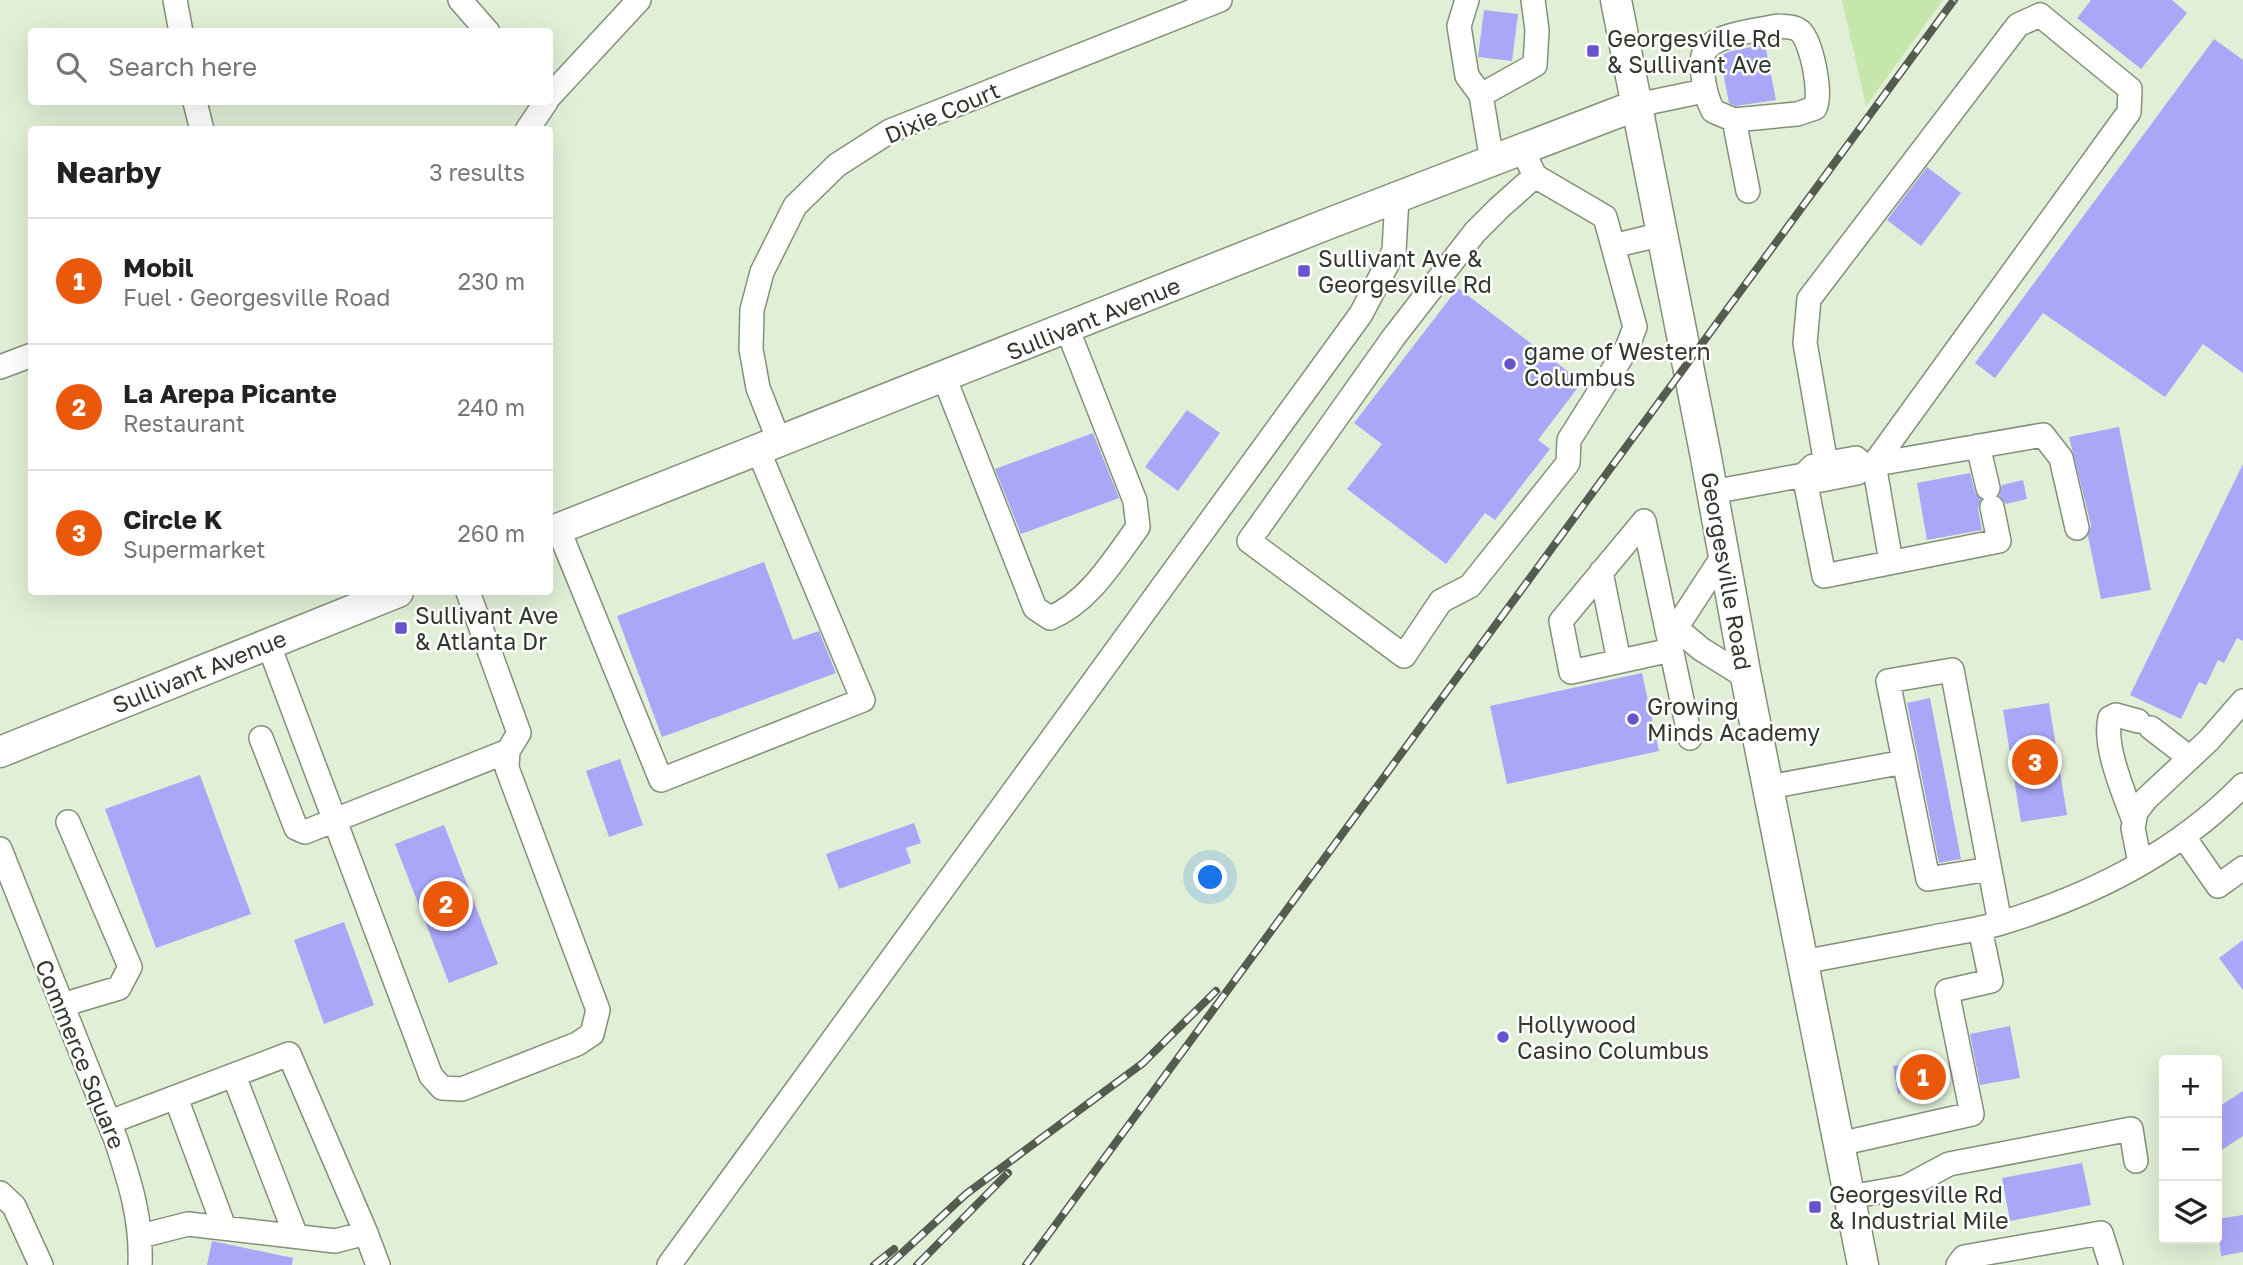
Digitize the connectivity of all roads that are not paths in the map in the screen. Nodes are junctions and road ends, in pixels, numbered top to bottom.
1 (175, 0) edge
2 (460, 0) edge
3 (639, 0) edge
4 (1220, 0) edge
5 (1467, 0) edge
6 (1534, 0) edge
7 (1616, 0) edge
8 (180, 28) edge
9 (484, 28) edge
10 (553, 89) edge
11 (1704, 91) junction
12 (1481, 96) junction
13 (196, 105) edge
14 (542, 105) edge
15 (1637, 106) junction
16 (1734, 120) junction
17 (201, 126) edge
18 (529, 126) edge
19 (1522, 149) junction
20 (1492, 161) junction
21 (1535, 176) junction
22 (1748, 191) dead end
23 (1397, 197) junction
24 (1662, 234) junction
25 (1613, 246) junction
26 (1067, 328) junction
27 (28, 356) edge
28 (0, 367) edge
29 (944, 377) junction
30 (769, 445) junction
31 (1978, 446) junction
32 (1826, 464) junction
33 (1869, 465) junction
34 (1804, 475) junction
35 (1712, 492) junction
36 (2077, 528) dead end
37 (554, 530) edge
38 (1723, 556) junction
39 (1891, 562) junction
40 (1601, 572) junction
41 (469, 595) edge
42 (368, 597) edge
43 (1672, 637) junction
44 (268, 643) junction
45 (1619, 661) junction
46 (1746, 677) junction
47 (2243, 701) edge
48 (261, 738) dead end
49 (1690, 738) dead end
50 (508, 751) junction
51 (0, 752) edge
52 (2190, 758) junction
53 (1904, 762) junction
54 (2243, 785) edge
55 (1769, 787) junction
56 (335, 819) junction
57 (2134, 821) junction
58 (68, 822) dead end
59 (2184, 837) junction
60 (0, 849) edge
61 (2140, 863) junction
62 (2243, 868) edge
63 (1990, 869) junction
64 (1990, 925) junction
65 (1803, 961) junction
66 (62, 1005) junction
67 (234, 1076) junction
68 (176, 1098) junction
69 (110, 1122) junction
70 (1839, 1144) junction
71 (2136, 1161) dead end
72 (0, 1193) edge
73 (1850, 1197) junction
74 (224, 1227) junction
75 (366, 1233) junction
76 (141, 1236) junction
77 (296, 1236) junction
78 (41, 1265) edge
79 (140, 1265) edge
80 (378, 1265) edge
81 (670, 1265) edge
82 (1863, 1265) edge
83 (1958, 1265) edge
84 (2111, 1265) edge

1 - 8 street
2 - 9 street
3 - 10 street
4 - 30 street, Dixie Court
5 - 12 street
6 - 12 street
7 - 15 main road, Georgesville Road
11 - 15 street
11 - 16 street
11 - 16 street
12 - 20 street
13 - 17 street
14 - 18 street
15 - 19 main road, Sullivant Avenue
15 - 24 main road, Georgesville Road
16 - 22 street
19 - 20 main road, Sullivant Avenue
19 - 21 street
20 - 23 main road, Sullivant Avenue
21 - 25 street
21 - 25 street
23 - 26 main road, Sullivant Avenue
23 - 81 street
24 - 25 street
24 - 35 main road, Georgesville Road
26 - 29 main road, Sullivant Avenue
26 - 29 street
27 - 28 street
29 - 30 main road, Sullivant Avenue
30 - 37 main road, Sullivant Avenue
30 - 37 street, Dixie Court
31 - 33 street
31 - 36 street
31 - 39 street
32 - 33 street
32 - 33 street
32 - 34 street
33 - 34 street
33 - 39 street
34 - 35 street
34 - 39 street
35 - 38 main road, Georgesville Road
38 - 43 street
38 - 46 main road, Georgesville Road
40 - 43 street
40 - 45 street
40 - 45 street
41 - 50 street
42 - 44 main road, Sullivant Avenue
43 - 45 street
43 - 46 street
43 - 49 street
44 - 51 main road, Sullivant Avenue
44 - 56 street
46 - 55 main road, Georgesville Road
47 - 52 street
48 - 56 street
50 - 56 street
50 - 56 street
52 - 57 street
52 - 57 street
53 - 55 street
53 - 63 street
53 - 63 street
54 - 59 street
55 - 65 main road, Georgesville Road
57 - 61 street
58 - 66 street
59 - 61 street
59 - 62 street
60 - 66 street, Commerce Square
61 - 64 street
63 - 64 street
64 - 65 street
64 - 70 street
65 - 70 main road, Georgesville Road
66 - 69 street, Commerce Square
67 - 68 street
67 - 75 street
67 - 77 street
68 - 69 street
68 - 74 street
69 - 76 street, Commerce Square
70 - 73 main road, Georgesville Road
71 - 73 street
72 - 78 street
73 - 82 main road, Georgesville Road
74 - 76 street
74 - 77 street
75 - 77 street
75 - 80 street
76 - 79 street, Commerce Square
83 - 84 street

